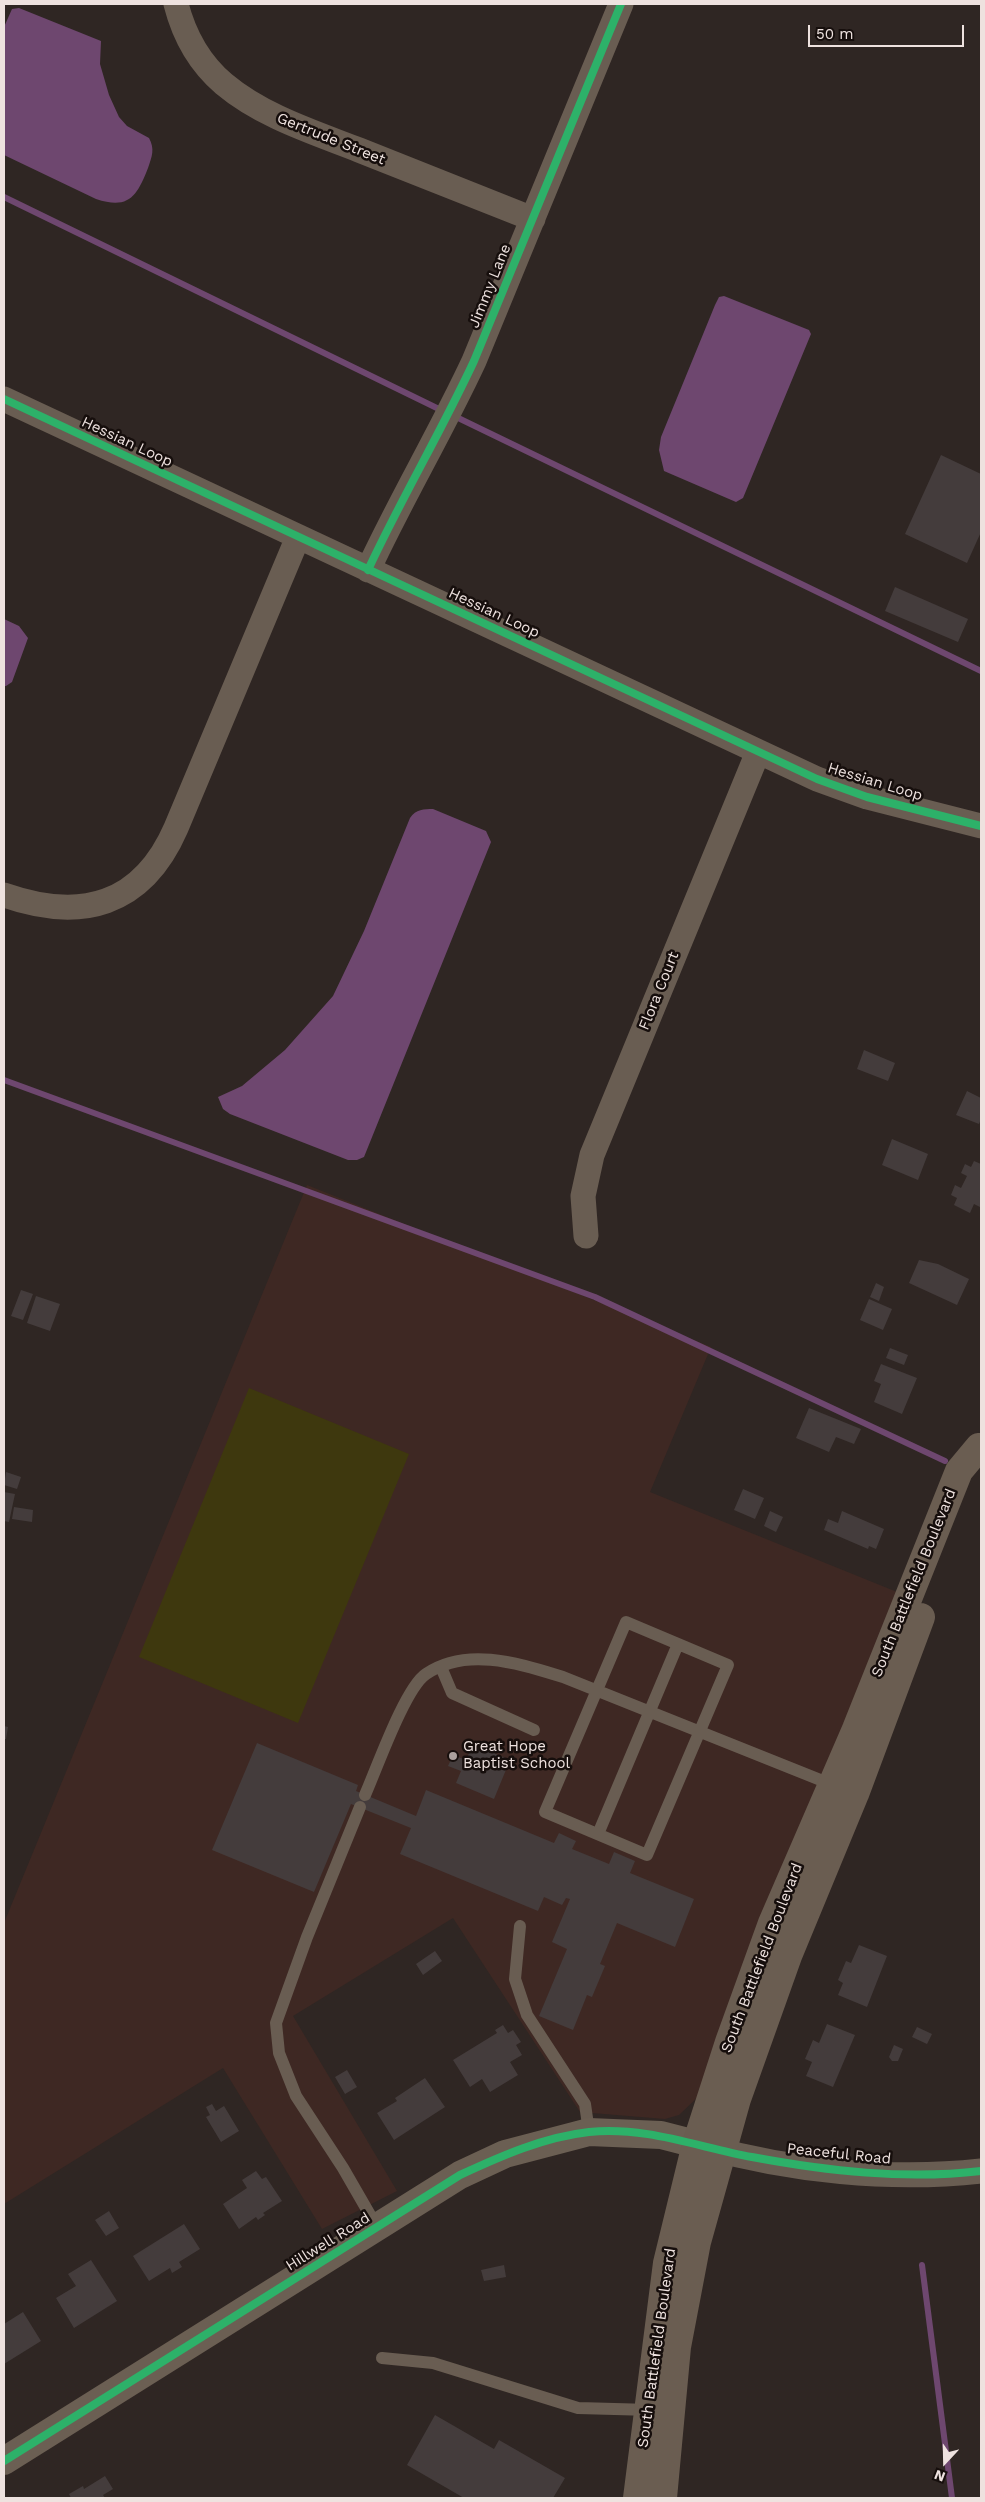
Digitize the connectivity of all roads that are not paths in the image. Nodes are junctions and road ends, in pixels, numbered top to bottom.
1 (176, 4) edge
2 (621, 4) edge
3 (533, 219) junction
4 (4, 400) edge
5 (298, 537) junction
6 (368, 570) junction
7 (758, 752) junction
8 (981, 826) edge
9 (4, 895) edge
10 (586, 1236) dead end
11 (980, 1444) edge
12 (678, 1644) junction
13 (441, 1667) junction
14 (596, 1690) junction
15 (649, 1711) junction
16 (534, 1730) dead end
17 (700, 1731) junction
18 (844, 1789) junction
19 (365, 1795) dead end
20 (360, 1807) dead end
21 (598, 1834) junction
22 (520, 1926) dead end
23 (588, 2132) junction
24 (696, 2144) junction
25 (722, 2151) junction
26 (981, 2171) edge
27 (377, 2227) junction
28 (382, 2358) dead end
29 (660, 2411) junction
30 (4, 2461) edge
31 (636, 2498) edge
32 (663, 2498) edge

1 - 3 street, Gertrude Street
2 - 3 street, Jimmy Lane
3 - 6 street, Jimmy Lane
4 - 5 street, Hessian Loop
5 - 6 street, Hessian Loop
5 - 9 street
6 - 7 street, Hessian Loop
7 - 8 street, Hessian Loop
7 - 10 street, Flora Court
11 - 18 main road, South Battlefield Boulevard
12 - 14 lane
12 - 15 lane
12 - 17 lane
13 - 14 lane
13 - 16 lane
13 - 19 lane
14 - 15 lane
14 - 21 lane
15 - 17 lane
15 - 21 lane
17 - 18 lane
17 - 21 lane
18 - 24 main road, South Battlefield Boulevard
18 - 25 main road, South Battlefield Boulevard
20 - 27 lane
22 - 23 lane
23 - 24 street, Hillwell Road
23 - 27 street, Hillwell Road
24 - 25 street, Peaceful Road
24 - 29 main road, South Battlefield Boulevard
25 - 26 street, Peaceful Road
25 - 29 main road, South Battlefield Boulevard
27 - 30 street, Hillwell Road
28 - 29 lane
29 - 31 main road, South Battlefield Boulevard
29 - 32 main road, South Battlefield Boulevard

